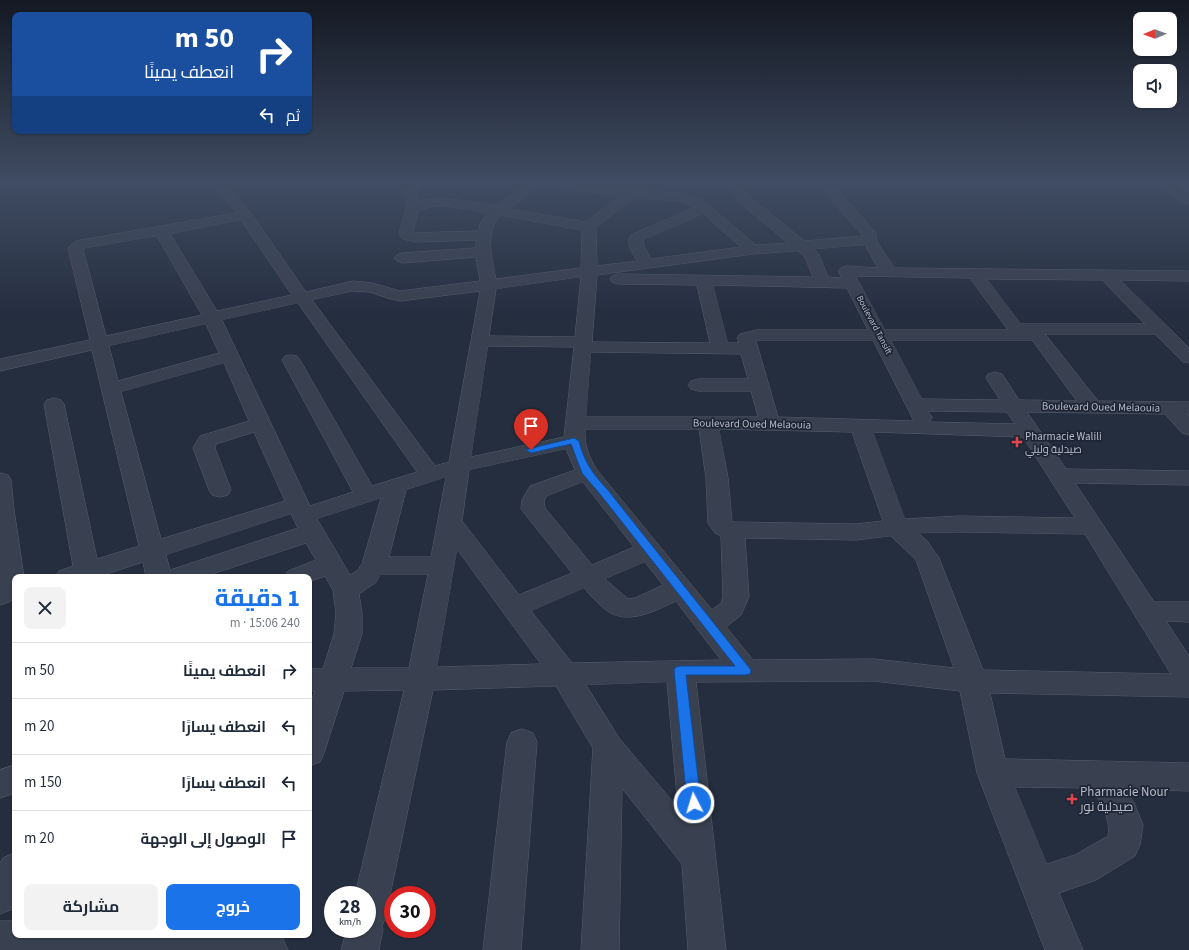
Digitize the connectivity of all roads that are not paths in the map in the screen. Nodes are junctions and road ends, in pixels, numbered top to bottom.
1 (185, 226) edge
2 (253, 226) edge
3 (407, 226) edge
4 (487, 226) edge
5 (585, 226) edge
6 (662, 226) edge
7 (725, 226) edge
8 (778, 226) edge
9 (862, 226) edge
10 (589, 227) joint
11 (161, 231) junction
12 (869, 240) junction
13 (483, 243) junction
14 (834, 244) junction
15 (803, 247) junction
16 (753, 250) junction
17 (402, 258) dead end
18 (646, 264) junction
19 (888, 273) junction
20 (975, 274) junction
21 (1106, 275) junction
22 (589, 276) junction
23 (849, 277) junction
24 (704, 279) junction
25 (822, 281) junction
26 (1187, 282) edge
27 (489, 285) junction
28 (302, 298) junction
29 (212, 318) junction
30 (1160, 329) junction
31 (1026, 332) junction
32 (880, 336) junction
33 (479, 341) junction
34 (98, 344) junction
35 (583, 344) junction
36 (720, 348) junction
37 (749, 348) junction
38 (230, 356) junction
39 (1189, 358) edge
40 (291, 360) dead end
41 (0, 365) edge
42 (995, 378) dead end
43 (698, 384) dead end
44 (759, 385) junction
45 (110, 389) junction
46 (54, 404) dead end
47 (915, 405) junction
48 (1013, 406) junction
49 (1092, 407) junction
50 (1180, 408) edge
51 (708, 423) junction
52 (770, 423) junction
53 (261, 424) junction
54 (860, 426) junction
55 (1189, 428) edge
56 (928, 429) junction
57 (1030, 431) junction
58 (575, 432) junction
59 (458, 466) junction
60 (587, 473) junction
61 (430, 475) junction
62 (1059, 476) junction
63 (1189, 478) edge
64 (0, 480) edge
65 (396, 486) junction
66 (220, 490) dead end
67 (366, 496) junction
68 (1, 510) edge
69 (305, 517) junction
70 (450, 522) junction
71 (1092, 526) junction
72 (896, 528) junction
73 (733, 531) junction
74 (152, 549) junction
75 (650, 550) junction
76 (4, 560) edge
77 (332, 564) junction
78 (442, 565) junction
79 (374, 566) junction
80 (81, 574) edge
81 (84, 574) edge
82 (158, 574) edge
83 (182, 574) edge
84 (306, 574) edge
85 (588, 577) junction
86 (680, 588) junction
87 (346, 590) junction
88 (6, 593) edge
89 (514, 608) junction
90 (1147, 611) junction
91 (1189, 612) edge
92 (710, 626) junction
93 (680, 670) junction
94 (745, 670) junction
95 (564, 674) junction
96 (422, 678) junction
97 (322, 679) edge
98 (1189, 680) edge
99 (973, 681) junction
100 (1189, 686) edge
101 (312, 736) edge
102 (522, 742) dead end
103 (608, 747) junction
104 (993, 773) junction
105 (1101, 774) junction
106 (1189, 776) edge
107 (12, 780) edge
108 (0, 784) edge
109 (699, 859) junction
110 (12, 875) edge
111 (1037, 884) junction
112 (375, 886) edge
113 (0, 897) edge
114 (363, 938) edge
115 (0, 939) edge
116 (250, 946) edge
117 (360, 950) edge
118 (502, 950) edge
119 (600, 950) edge
120 (707, 950) edge
121 (1064, 950) edge

1 - 11 street
2 - 28 street
3 - 13 street
4 - 13 street
5 - 10 street
6 - 18 street
7 - 16 street
8 - 15 street
9 - 12 street
10 - 22 street
11 - 29 street
11 - 34 street
12 - 14 street
12 - 19 street
13 - 17 street
13 - 27 street
14 - 15 street
14 - 23 street, Boulevard Tansift
15 - 16 street
15 - 25 street
16 - 18 street
18 - 22 street
19 - 20 street
19 - 23 street
20 - 21 street
20 - 31 street
21 - 26 street
21 - 30 street
22 - 24 street
22 - 27 street
22 - 35 street
23 - 25 street
23 - 32 street, Boulevard Tansift
24 - 25 street
24 - 36 street
27 - 28 street
27 - 33 street
28 - 29 street
28 - 61 street
29 - 34 street
29 - 38 street
30 - 31 street
30 - 39 street
31 - 32 street
31 - 49 street
32 - 37 street
32 - 47 street, Boulevard Tansift
33 - 35 street
33 - 59 street
34 - 41 street
34 - 45 street
35 - 36 street
35 - 58 street
36 - 37 street
37 - 44 street
38 - 45 street
38 - 53 street
40 - 67 street
42 - 48 street
43 - 44 street
44 - 52 street
45 - 74 street
46 - 80 street
47 - 48 street, Boulevard Oued Melaouia
47 - 56 street, Boulevard Tansift
48 - 49 street, Boulevard Oued Melaouia
48 - 57 street
49 - 50 street, Boulevard Oued Melaouia
50 - 55 street
51 - 52 street, Boulevard Oued Melaouia
51 - 58 street, Boulevard Oued Melaouia
51 - 73 street
52 - 54 street, Boulevard Oued Melaouia
53 - 66 street
53 - 69 street
54 - 56 street, Boulevard Oued Melaouia
54 - 72 street
56 - 57 street, Boulevard Oued Melaouia
57 - 62 street
58 - 59 street, Boulevard Oued Melaouia
58 - 60 street
59 - 61 street, Boulevard Oued Melaouia
59 - 70 street
60 - 75 street
60 - 85 street
61 - 65 street, Boulevard Oued Melaouia
62 - 63 street
62 - 71 street
64 - 68 street
65 - 67 street, Boulevard Oued Melaouia
65 - 79 street
67 - 69 street, Boulevard Oued Melaouia
68 - 76 street
69 - 74 street
69 - 77 street
69 - 83 street
70 - 78 street
70 - 89 street
71 - 72 street
71 - 90 street
72 - 73 street
72 - 99 street
73 - 92 street
74 - 81 street
74 - 82 street
75 - 85 street
75 - 86 street
76 - 88 street
77 - 84 street
77 - 87 street
78 - 79 street
78 - 96 street
79 - 87 street
85 - 86 street
85 - 89 street
86 - 92 street
87 - 97 street
89 - 95 street
90 - 91 street
90 - 98 street
92 - 94 street
93 - 94 street
93 - 95 street
93 - 109 street
94 - 99 street
95 - 96 street
95 - 103 street
96 - 97 street
96 - 112 street
97 - 101 street
99 - 100 street
99 - 104 street
102 - 118 street
103 - 109 street
103 - 119 street
104 - 105 street
104 - 111 street
105 - 106 street
105 - 111 street
107 - 108 street
109 - 120 street
110 - 113 street
111 - 121 street
114 - 117 street
115 - 116 street

